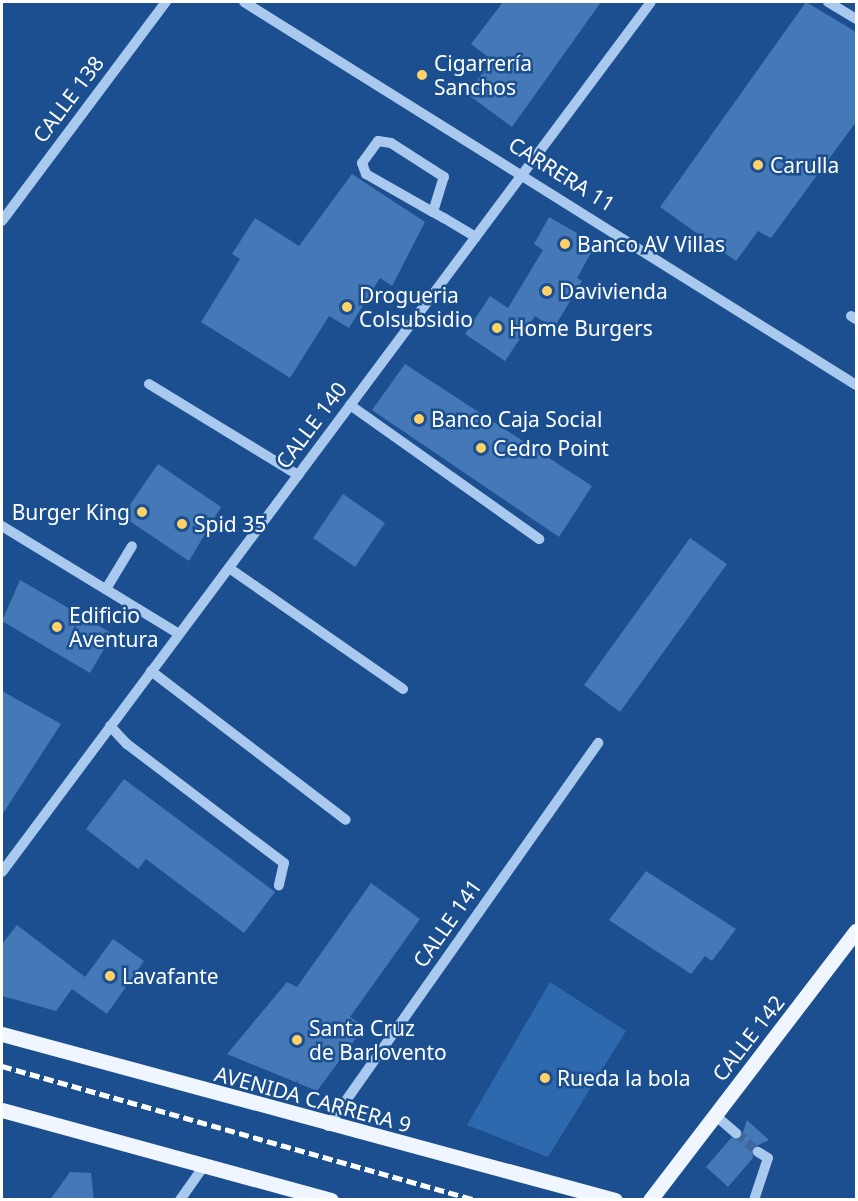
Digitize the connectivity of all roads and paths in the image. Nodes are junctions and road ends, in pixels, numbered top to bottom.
1 (166, 2) edge
2 (244, 2) edge
3 (651, 2) edge
4 (828, 2) edge
5 (856, 19) edge
6 (524, 173) junction
7 (433, 212) junction
8 (2, 221) edge
9 (476, 237) junction
10 (149, 384) dead end
11 (856, 385) edge
12 (350, 405) junction
13 (298, 475) junction
14 (2, 526) edge
15 (539, 539) dead end
16 (132, 546) dead end
17 (229, 568) junction
18 (106, 590) junction
19 (178, 634) junction
20 (151, 671) junction
21 (403, 689) dead end
22 (110, 726) junction
23 (598, 743) dead end
24 (346, 820) dead end
25 (2, 872) edge
26 (279, 885) dead end
27 (856, 931) edge
28 (2, 1034) edge
29 (2, 1110) edge
30 (715, 1115) junction
31 (328, 1126) junction
32 (736, 1133) tunnel mouth
33 (758, 1152) tunnel mouth
34 (204, 1166) junction
35 (180, 1200) edge
36 (331, 1200) edge
37 (615, 1200) edge
38 (650, 1200) edge
39 (754, 1200) edge

1 - 8 street, CALLE 138
2 - 6 street, CARRERA 11
3 - 6 street, CALLE 140
4 - 5 street
6 - 9 street, CALLE 140
6 - 11 street, CARRERA 11
7 - 7 street
7 - 9 street
9 - 12 street, CALLE 140
10 - 13 street
12 - 13 street, CALLE 140
12 - 15 street
13 - 17 street, CALLE 140
14 - 18 street
16 - 18 street
17 - 19 street, CALLE 140
17 - 21 street
18 - 19 street
19 - 20 street, CALLE 140
20 - 22 street, CALLE 140
20 - 24 street
22 - 25 street, CALLE 140
22 - 26 street
23 - 31 street, CALLE 141
27 - 30 main road, CALLE 142
28 - 31 main road, AVENIDA CARRERA 9
29 - 34 main road
30 - 32 street
30 - 38 main road, CALLE 142
31 - 37 main road, AVENIDA CARRERA 9
33 - 39 street
34 - 35 street
34 - 36 main road

